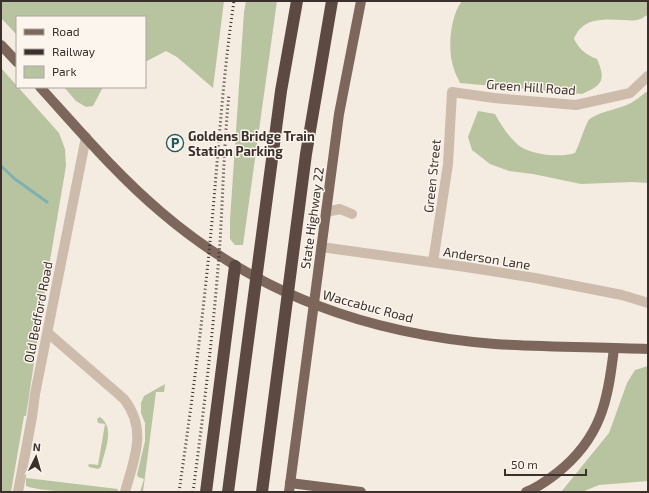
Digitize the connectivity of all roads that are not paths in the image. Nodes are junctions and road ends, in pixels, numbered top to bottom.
1 (297, 1) edge
2 (332, 1) edge
3 (361, 1) edge
4 (1, 45) edge
5 (16, 61) edge
6 (648, 76) edge
7 (41, 88) edge
8 (452, 92) joint
9 (86, 138) junction
10 (326, 212) junction
11 (352, 214) dead end
12 (321, 247) junction
13 (433, 262) junction
14 (235, 266) junction
15 (648, 303) edge
16 (48, 333) junction
17 (614, 348) junction
18 (648, 349) edge
19 (289, 488) edge
20 (18, 492) edge
21 (125, 492) edge
22 (206, 492) edge
23 (228, 492) edge
24 (262, 492) edge
25 (361, 492) edge
26 (526, 492) edge

1 - 23 highway
2 - 24 highway
3 - 10 main road, State Highway 22
4 - 5 main road
6 - 8 street, Green Hill Road
7 - 9 main road, Waccabuc Road
8 - 13 street, Green Street
9 - 14 main road, Waccabuc Road
9 - 16 street, Old Bedford Road
10 - 11 street
10 - 12 main road, State Highway 22
12 - 13 street, Anderson Lane
12 - 19 main road, State Highway 22
13 - 15 street, Anderson Lane
14 - 17 main road, Waccabuc Road
14 - 22 highway
16 - 20 street, Old Bedford Road
16 - 21 street
17 - 18 main road, Waccabuc Road
17 - 26 main road
19 - 25 main road

